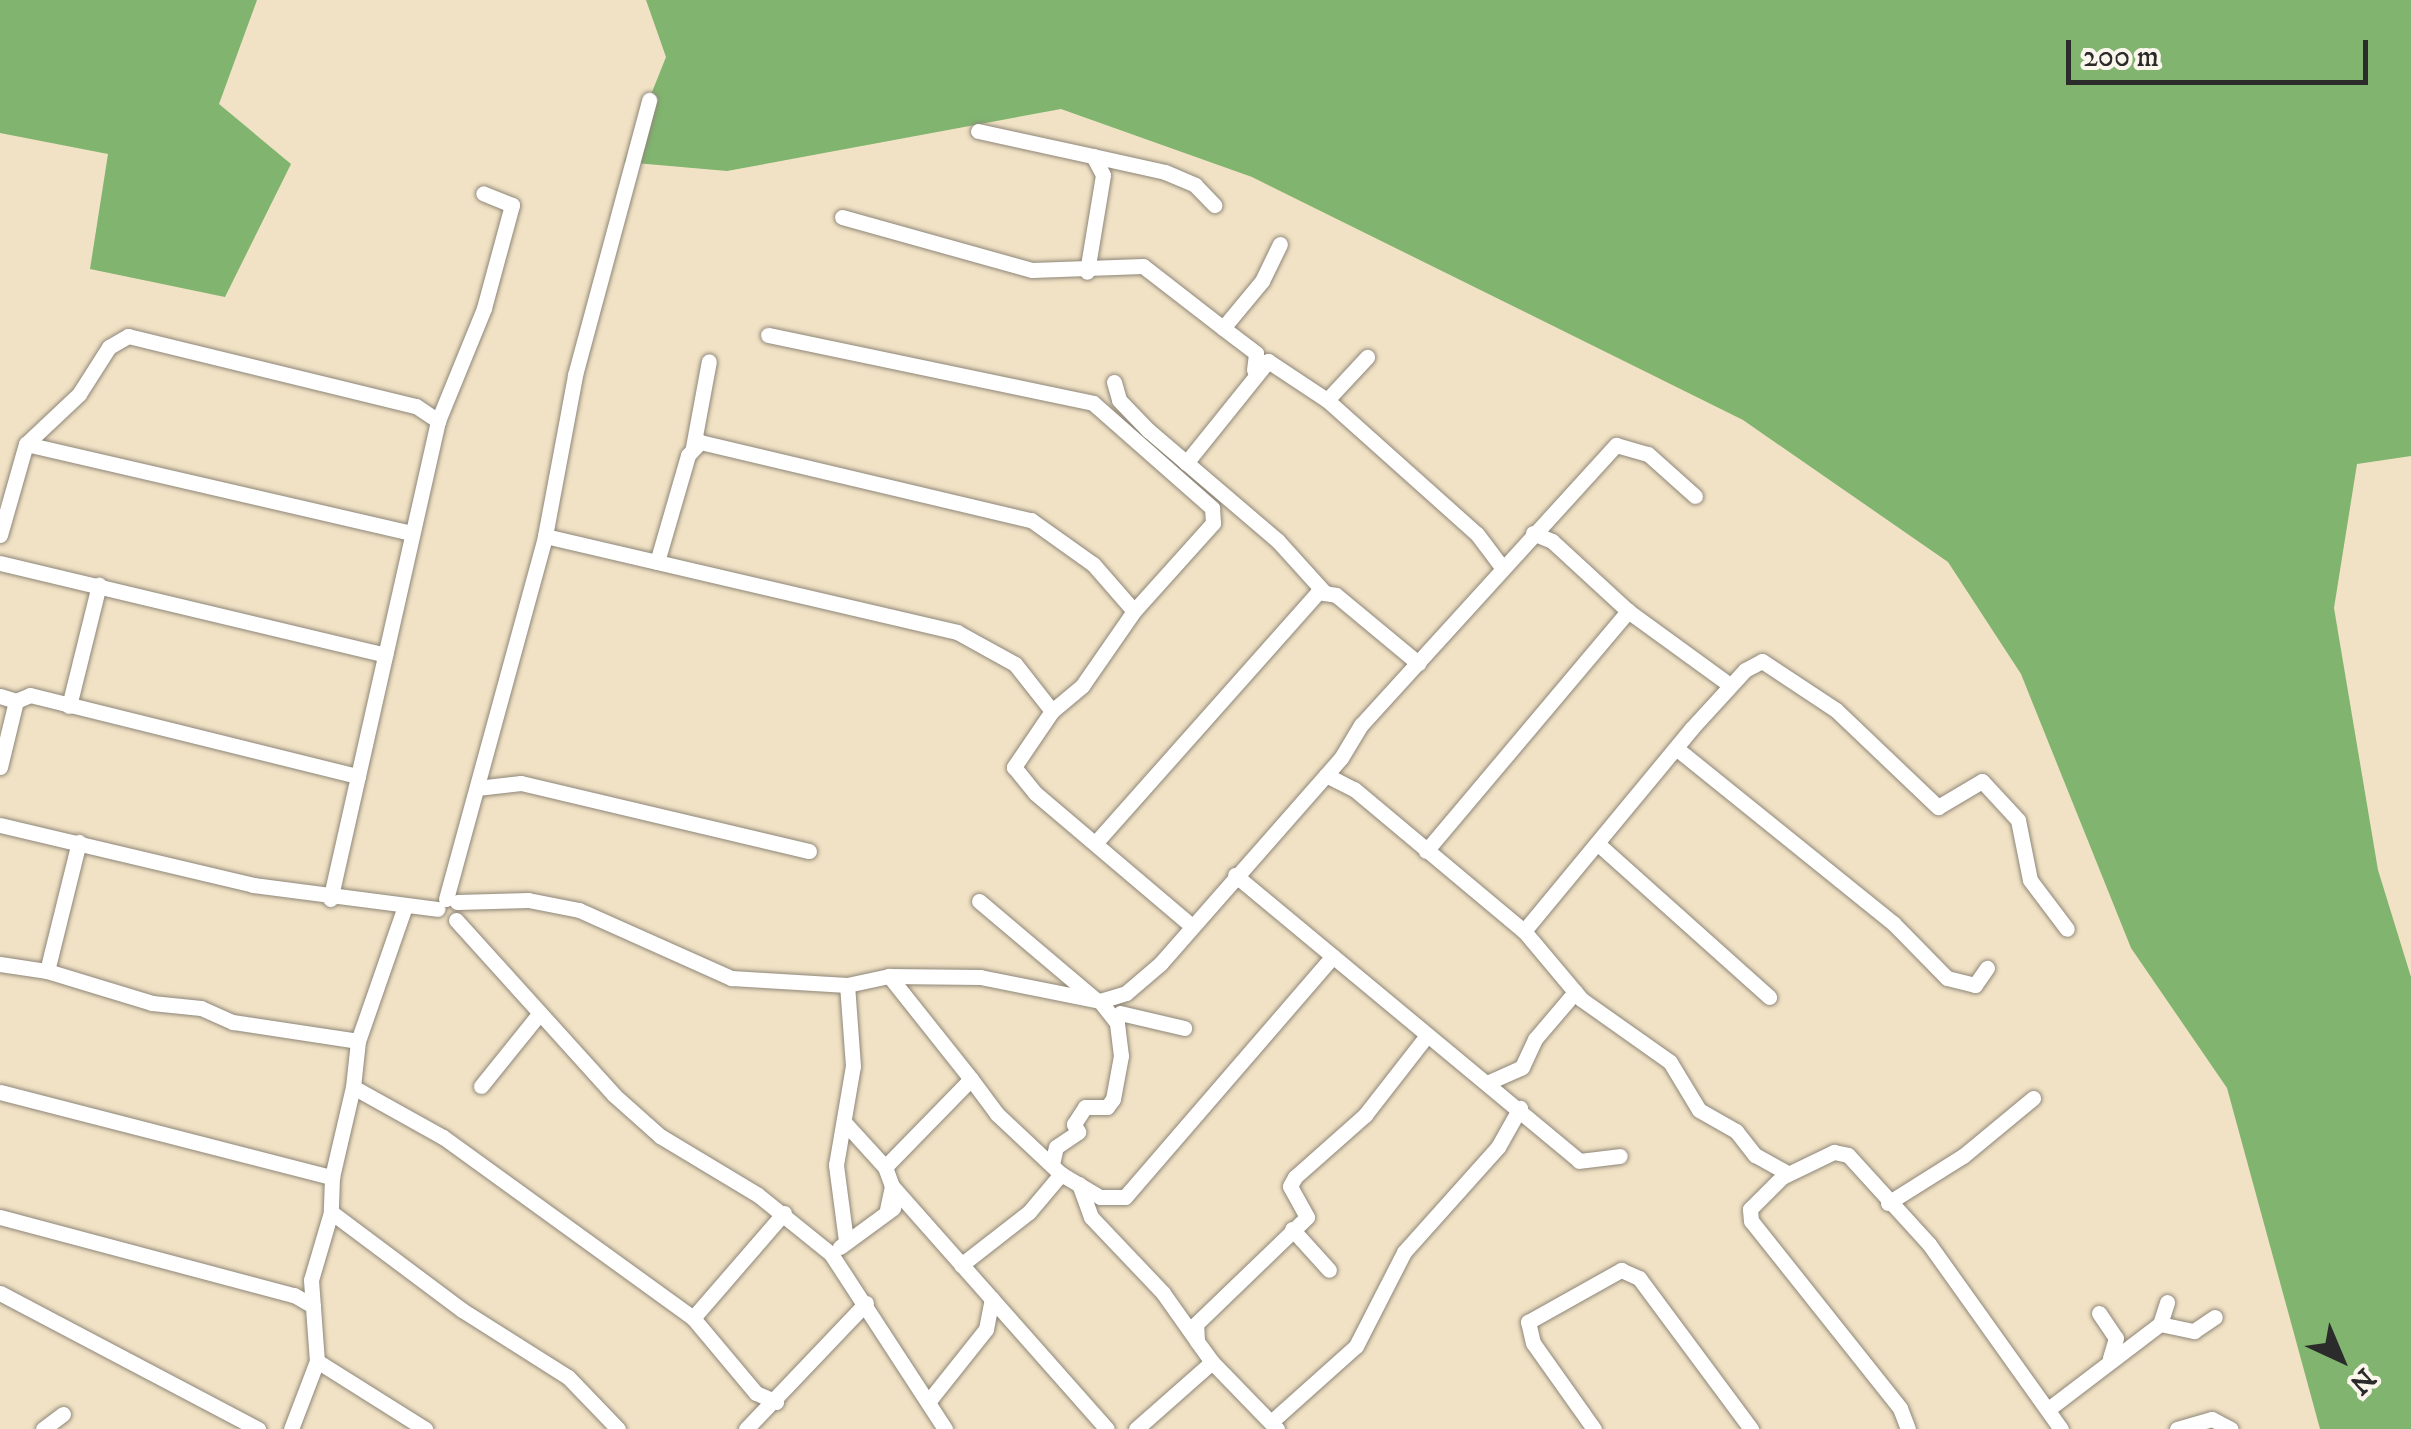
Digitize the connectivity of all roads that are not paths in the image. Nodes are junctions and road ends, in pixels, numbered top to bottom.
1 (648, 100) dead end
2 (978, 131) dead end
3 (1093, 156) junction
4 (1118, 157) junction
5 (1103, 176) junction
6 (482, 193) dead end
7 (1214, 205) dead end
8 (842, 217) dead end
9 (1280, 244) dead end
10 (1087, 272) junction
11 (1224, 328) junction
12 (768, 335) dead end
13 (1366, 357) dead end
14 (709, 360) dead end
15 (1259, 362) junction
16 (1114, 382) dead end
17 (1327, 400) junction
18 (438, 421) junction
19 (26, 444) junction
20 (693, 447) junction
21 (1186, 463) junction
22 (1695, 496) dead end
23 (412, 533) junction
24 (1532, 533) junction
25 (0, 535) edge
26 (545, 536) junction
27 (657, 562) junction
28 (0, 563) edge
29 (1501, 566) junction
30 (99, 585) junction
31 (1325, 593) junction
32 (1134, 611) junction
33 (1628, 611) junction
34 (385, 655) junction
35 (1418, 663) junction
36 (1730, 685) junction
37 (8, 698) edge
38 (69, 706) junction
39 (1052, 711) junction
40 (1676, 748) junction
41 (0, 767) edge
42 (1326, 775) junction
43 (358, 776) junction
44 (478, 788) junction
45 (0, 825) edge
46 (1098, 840) junction
47 (79, 842) junction
48 (1597, 843) junction
49 (1426, 851) junction
50 (809, 852) dead end
51 (1235, 875) junction
52 (330, 899) junction
53 (980, 901) dead end
54 (447, 904) junction
55 (404, 909) junction
56 (1192, 926) junction
57 (2067, 929) dead end
58 (1524, 930) junction
59 (1334, 956) junction
60 (0, 964) edge
61 (1987, 968) dead end
62 (47, 971) junction
63 (1064, 972) junction
64 (888, 976) junction
65 (847, 985) junction
66 (1049, 989) junction
67 (1126, 992) junction
68 (1575, 992) junction
69 (1769, 996) dead end
70 (1098, 1000) junction
71 (540, 1014) junction
72 (1118, 1018) junction
73 (1184, 1028) dead end
74 (1425, 1038) junction
75 (358, 1040) junction
76 (971, 1078) junction
77 (1490, 1082) junction
78 (480, 1086) dead end
79 (353, 1087) junction
80 (0, 1092) edge
81 (2032, 1098) dead end
82 (1520, 1108) junction
83 (844, 1122) junction
84 (1620, 1156) dead end
85 (885, 1167) junction
86 (1055, 1171) junction
87 (1787, 1173) junction
88 (332, 1177) junction
89 (1080, 1184) junction
90 (892, 1186) junction
91 (911, 1202) junction
92 (1888, 1204) junction
93 (888, 1210) junction
94 (331, 1212) junction
95 (784, 1213) junction
96 (0, 1218) edge
97 (1292, 1228) junction
98 (846, 1241) junction
99 (831, 1254) junction
100 (961, 1265) junction
101 (1329, 1270) dead end
102 (0, 1292) edge
103 (992, 1299) junction
104 (2167, 1302) dead end
105 (866, 1303) junction
106 (312, 1306) junction
107 (2099, 1313) dead end
108 (693, 1318) junction
109 (2215, 1318) dead end
110 (2160, 1324) junction
111 (1009, 1326) junction
112 (986, 1329) junction
113 (1197, 1340) junction
114 (2109, 1360) junction
115 (318, 1361) junction
116 (1212, 1362) junction
117 (756, 1392) junction
118 (776, 1402) junction
119 (928, 1402) junction
120 (2051, 1407) junction
121 (63, 1414) dead end
122 (935, 1425) edge
123 (1274, 1425) edge
124 (43, 1429) edge
125 (258, 1429) edge
126 (291, 1429) edge
127 (426, 1429) edge
128 (618, 1429) edge
129 (746, 1429) edge
130 (1106, 1429) edge
131 (1136, 1429) edge
132 (1594, 1429) edge
133 (1751, 1429) edge
134 (1908, 1429) edge
135 (2061, 1429) edge
136 (2176, 1429) edge
137 (2230, 1429) edge

1 - 26 street
2 - 3 street
3 - 4 street
3 - 5 street
4 - 5 street
4 - 7 street
5 - 10 street
6 - 18 street
8 - 10 street
9 - 11 street
10 - 11 street
11 - 15 street
12 - 32 street
13 - 17 street
14 - 20 street
15 - 17 street
15 - 21 street
16 - 21 street
17 - 29 street
18 - 19 street
18 - 23 street
19 - 23 street
19 - 25 street
20 - 27 street
20 - 32 street
21 - 31 street
22 - 24 street
23 - 34 street
24 - 29 street
24 - 33 street
26 - 27 street
26 - 44 street
27 - 39 street
28 - 30 street
29 - 35 street
30 - 34 street
30 - 38 street
31 - 35 street
31 - 46 street
32 - 39 street
33 - 36 street
33 - 49 street
34 - 43 street
35 - 42 street
36 - 40 street
36 - 57 street
37 - 38 street
37 - 41 street
38 - 43 street
39 - 46 street
40 - 48 street
40 - 61 street
42 - 49 street
42 - 51 street
43 - 52 street
44 - 50 street
44 - 54 street
45 - 47 street
46 - 56 street
47 - 52 street
47 - 62 street
48 - 58 street
48 - 69 street
49 - 58 street
51 - 56 street
51 - 59 street
52 - 55 street
53 - 63 street
54 - 55 street
54 - 65 street
54 - 71 street
55 - 75 street
56 - 67 street
58 - 68 street
59 - 74 street
59 - 89 street
60 - 62 street
62 - 75 street
63 - 66 street
63 - 70 street
64 - 65 street
64 - 66 street
64 - 76 street
65 - 83 street
66 - 70 street
67 - 70 street
67 - 72 street
68 - 77 street
68 - 87 street
70 - 72 street
71 - 78 street
71 - 95 street
72 - 73 street
72 - 86 street
74 - 77 street
74 - 97 street
75 - 79 street
76 - 85 street
76 - 86 street
77 - 82 street
79 - 88 street
79 - 108 street
80 - 88 street
81 - 92 street
82 - 84 street
82 - 123 street
83 - 85 street
83 - 98 street
85 - 90 street
86 - 89 street
86 - 100 street
87 - 92 street
87 - 134 street
88 - 94 street
89 - 113 street
90 - 91 street
90 - 93 street
91 - 93 street
91 - 100 street
92 - 120 street
93 - 98 street
94 - 106 street
94 - 128 street
95 - 99 street
95 - 108 street
96 - 106 street
97 - 101 street
97 - 113 street
98 - 99 street
99 - 105 street
100 - 103 street
102 - 125 street
103 - 111 street
103 - 112 street
104 - 110 street
105 - 118 street
105 - 119 street
106 - 115 street
107 - 114 street
108 - 117 street
109 - 110 street
110 - 114 street
111 - 112 street
111 - 130 street
112 - 119 street
113 - 116 street
114 - 120 street
115 - 126 street
115 - 127 street
116 - 123 street
116 - 131 street
117 - 118 street
117 - 129 street
118 - 129 street
119 - 122 street
120 - 135 street
121 - 124 street
132 - 133 street
136 - 137 street

